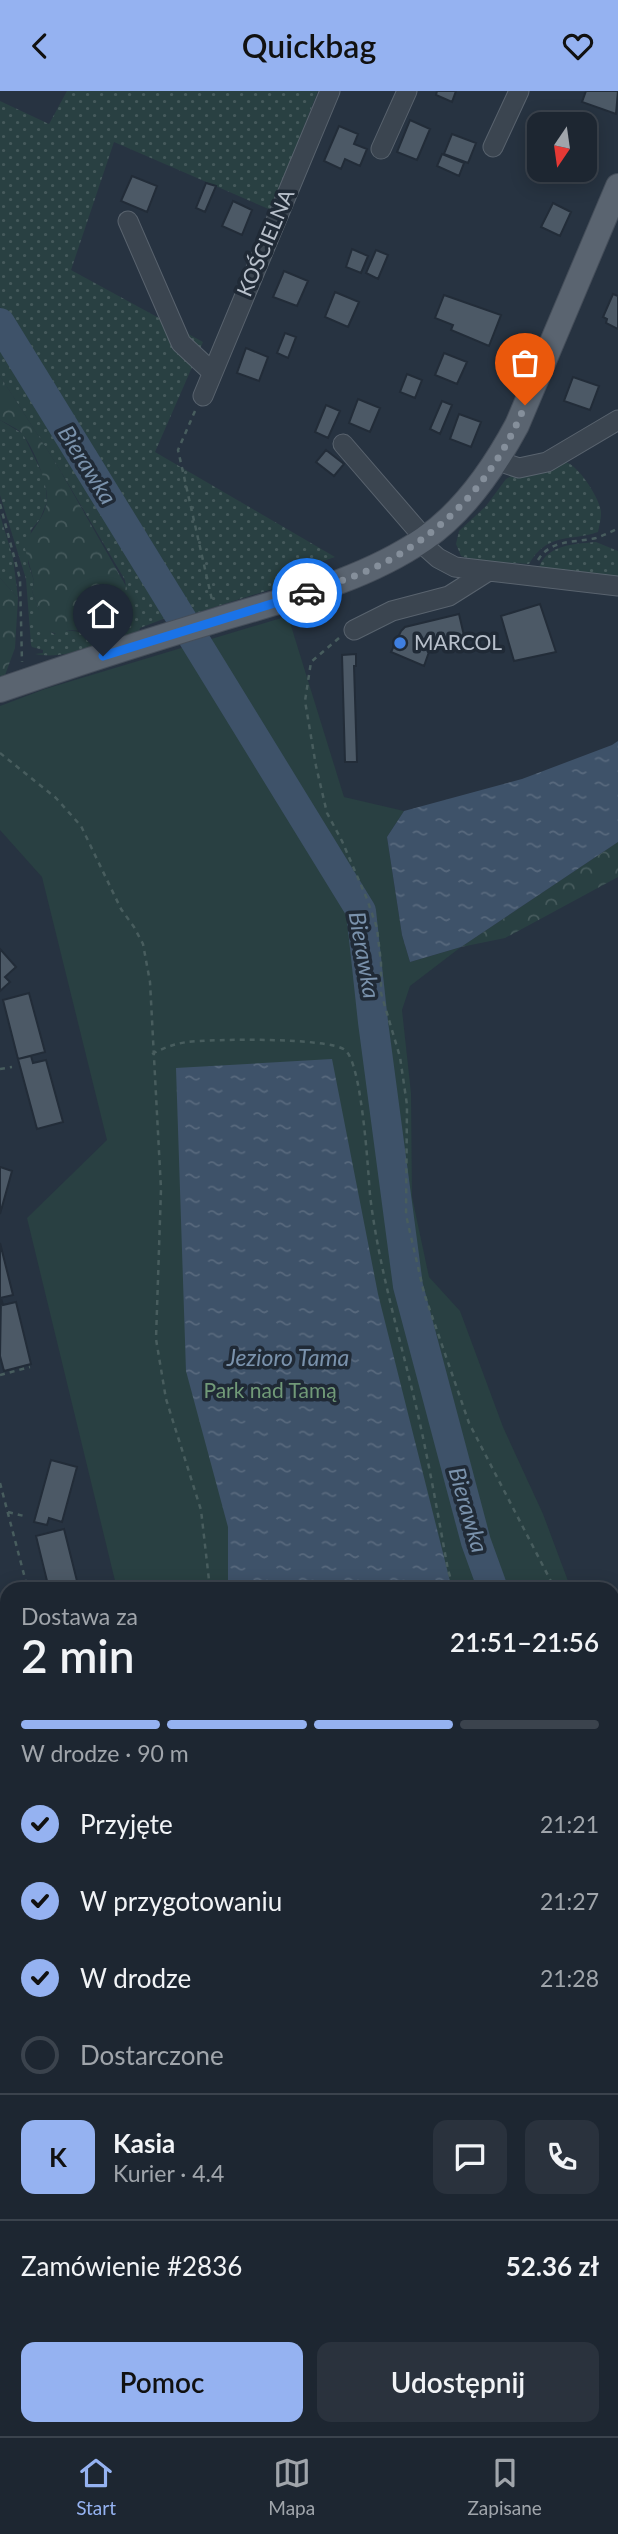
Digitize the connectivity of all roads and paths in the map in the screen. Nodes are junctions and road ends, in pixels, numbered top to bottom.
1 (330, 91) edge
2 (407, 91) edge
3 (519, 91) edge
4 (493, 147) dead end
5 (381, 149) dead end
6 (618, 186) edge
7 (128, 221) dead end
8 (212, 372) junction
9 (202, 395) joint
10 (618, 420) edge
11 (343, 444) dead end
12 (498, 461) junction
13 (0, 504) edge
14 (617, 529) edge
15 (423, 540) junction
16 (487, 572) junction
17 (533, 576) junction
18 (618, 586) edge
19 (216, 620) junction
20 (354, 630) joint
21 (24, 682) junction
22 (0, 690) edge
23 (0, 753) edge
24 (152, 1054) junction
25 (12, 1067) dead end
26 (0, 1069) edge
27 (30, 1367) dead end
28 (0, 1375) edge
29 (0, 1483) edge
30 (8, 1513) junction
31 (24, 1516) dead end
32 (26, 1582) edge
33 (209, 1582) edge
34 (452, 1582) edge
35 (551, 1582) edge

1 - 8 street, KOŚCIELNA
2 - 5 street
3 - 4 street
6 - 12 main road
7 - 8 street
8 - 9 street, KOŚCIELNA
9 - 19 path
10 - 12 street
11 - 15 street
12 - 15 main road
13 - 21 path
14 - 17 path
15 - 16 street
15 - 19 main road
16 - 17 street
16 - 20 street
17 - 18 street
19 - 21 main road
20 - 35 path
21 - 22 main road
23 - 24 path
24 - 33 path
24 - 34 path
25 - 26 path
27 - 28 path
29 - 30 path
30 - 31 path
30 - 32 path

